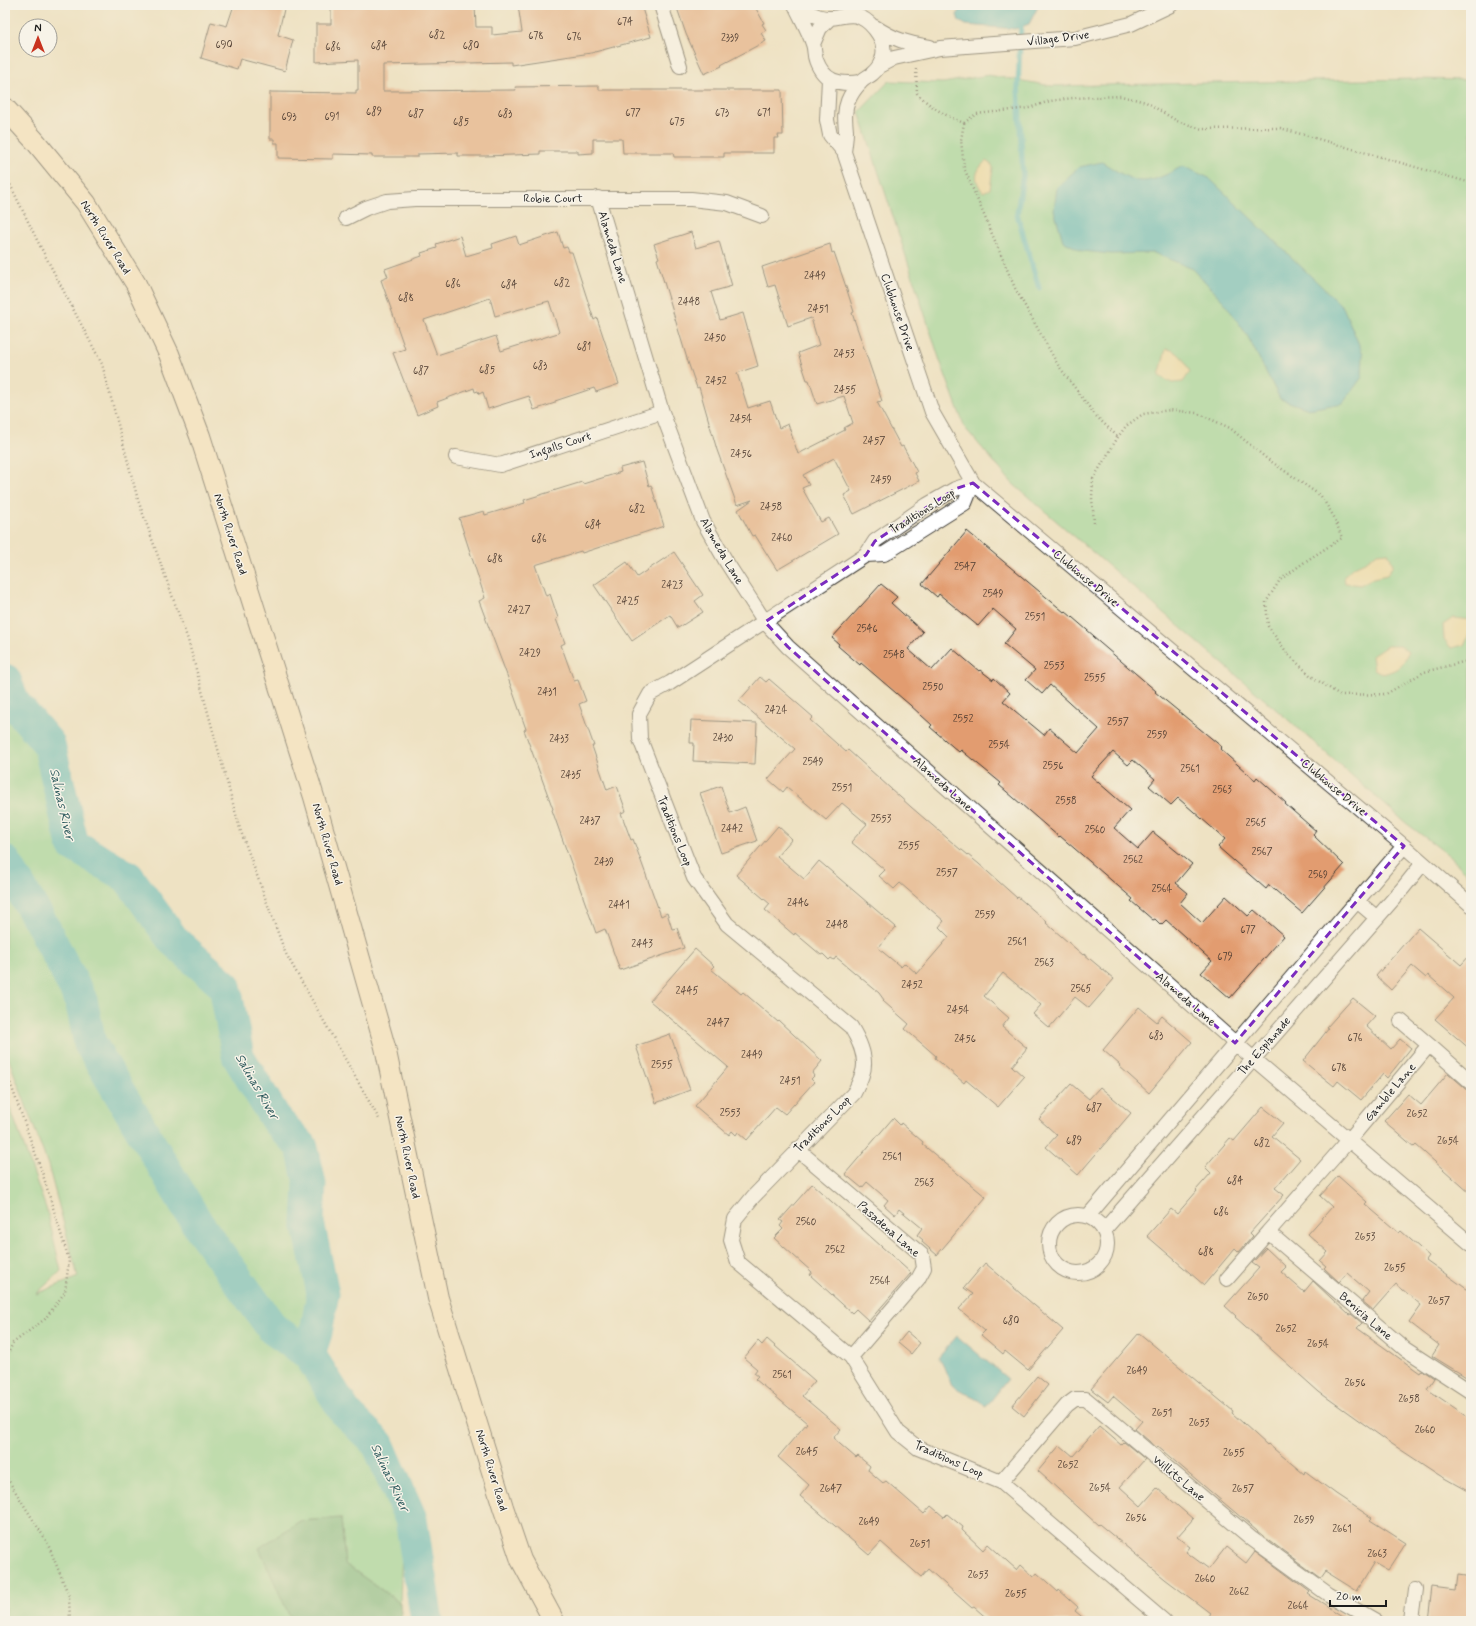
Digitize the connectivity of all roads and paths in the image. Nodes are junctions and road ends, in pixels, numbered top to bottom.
1 (661, 5) edge
2 (1171, 5) edge
3 (795, 6) edge
4 (829, 19) junction
5 (874, 27) junction
6 (813, 44) junction
7 (940, 48) junction
8 (680, 66) dead end
9 (879, 66) junction
10 (916, 69) dead end
11 (828, 79) junction
12 (860, 82) junction
13 (5, 108) edge
14 (964, 123) junction
15 (844, 152) junction
16 (5, 174) edge
17 (1471, 183) edge
18 (598, 198) junction
19 (762, 216) dead end
20 (346, 218) dead end
21 (662, 412) junction
22 (1118, 437) junction
23 (456, 457) dead end
24 (973, 483) junction
25 (1094, 523) dead end
26 (866, 555) junction
27 (765, 622) junction
28 (1471, 660) edge
29 (1404, 846) junction
30 (1423, 862) junction
31 (1357, 901) junction
32 (1471, 905) edge
33 (1377, 918) junction
34 (1402, 1021) dead end
35 (1235, 1043) junction
36 (1429, 1045) junction
37 (1253, 1058) junction
38 (5, 1068) edge
39 (1471, 1082) edge
40 (382, 1124) dead end
41 (1350, 1139) junction
42 (797, 1149) junction
43 (1088, 1216) junction
44 (1104, 1230) junction
45 (1268, 1232) junction
46 (1471, 1244) edge
47 (1227, 1279) dead end
48 (851, 1357) junction
49 (5, 1360) edge
50 (1471, 1392) edge
51 (5, 1477) edge
52 (1001, 1482) junction
53 (1416, 1590) dead end
54 (70, 1621) edge
55 (554, 1621) edge
56 (1164, 1621) edge
57 (1375, 1621) edge
58 (1412, 1621) edge

1 - 8 street
2 - 7 street, Village Drive
3 - 4 street
3 - 6 street
4 - 5 street
4 - 6 street
5 - 7 street, Village Drive
5 - 9 street
6 - 11 street
7 - 9 street, Village Drive
9 - 12 street, Clubhouse Drive
10 - 14 path
11 - 12 street
11 - 15 street, Clubhouse Drive
12 - 15 street, Clubhouse Drive
13 - 55 main road, North River Road
14 - 17 path
14 - 22 path
15 - 24 street, Clubhouse Drive
16 - 40 path
18 - 19 street, Robie Court
18 - 20 street, Robie Court
18 - 21 street, Alameda Lane
21 - 23 street, Ingalls Court
21 - 27 street, Alameda Lane
22 - 25 path
22 - 28 path
24 - 26 street, Traditions Loop
24 - 26 street, Traditions Loop
24 - 29 street, Clubhouse Drive
26 - 27 street, Traditions Loop
27 - 35 street, Alameda Lane
27 - 42 street, Traditions Loop
29 - 30 street, Clubhouse Drive
29 - 31 street, The Esplanade
30 - 32 street, Clubhouse Drive
30 - 33 street, The Esplanade
31 - 33 street
31 - 35 street, The Esplanade
33 - 37 street, The Esplanade
34 - 36 street
35 - 37 street, Alameda Lane
35 - 43 street, The Esplanade
36 - 39 street
36 - 41 street, Gamble Lane
37 - 41 street, Alameda Lane
37 - 44 street, The Esplanade
38 - 49 path
41 - 45 street
41 - 46 street, Alameda Lane
42 - 48 street, Traditions Loop
42 - 48 street, Pasadena Lane
43 - 44 street
43 - 44 street
45 - 47 street
45 - 50 street, Benicia Lane
48 - 52 street, Traditions Loop
51 - 54 path
52 - 56 street, Traditions Loop
52 - 57 street, Willits Lane
53 - 58 street

